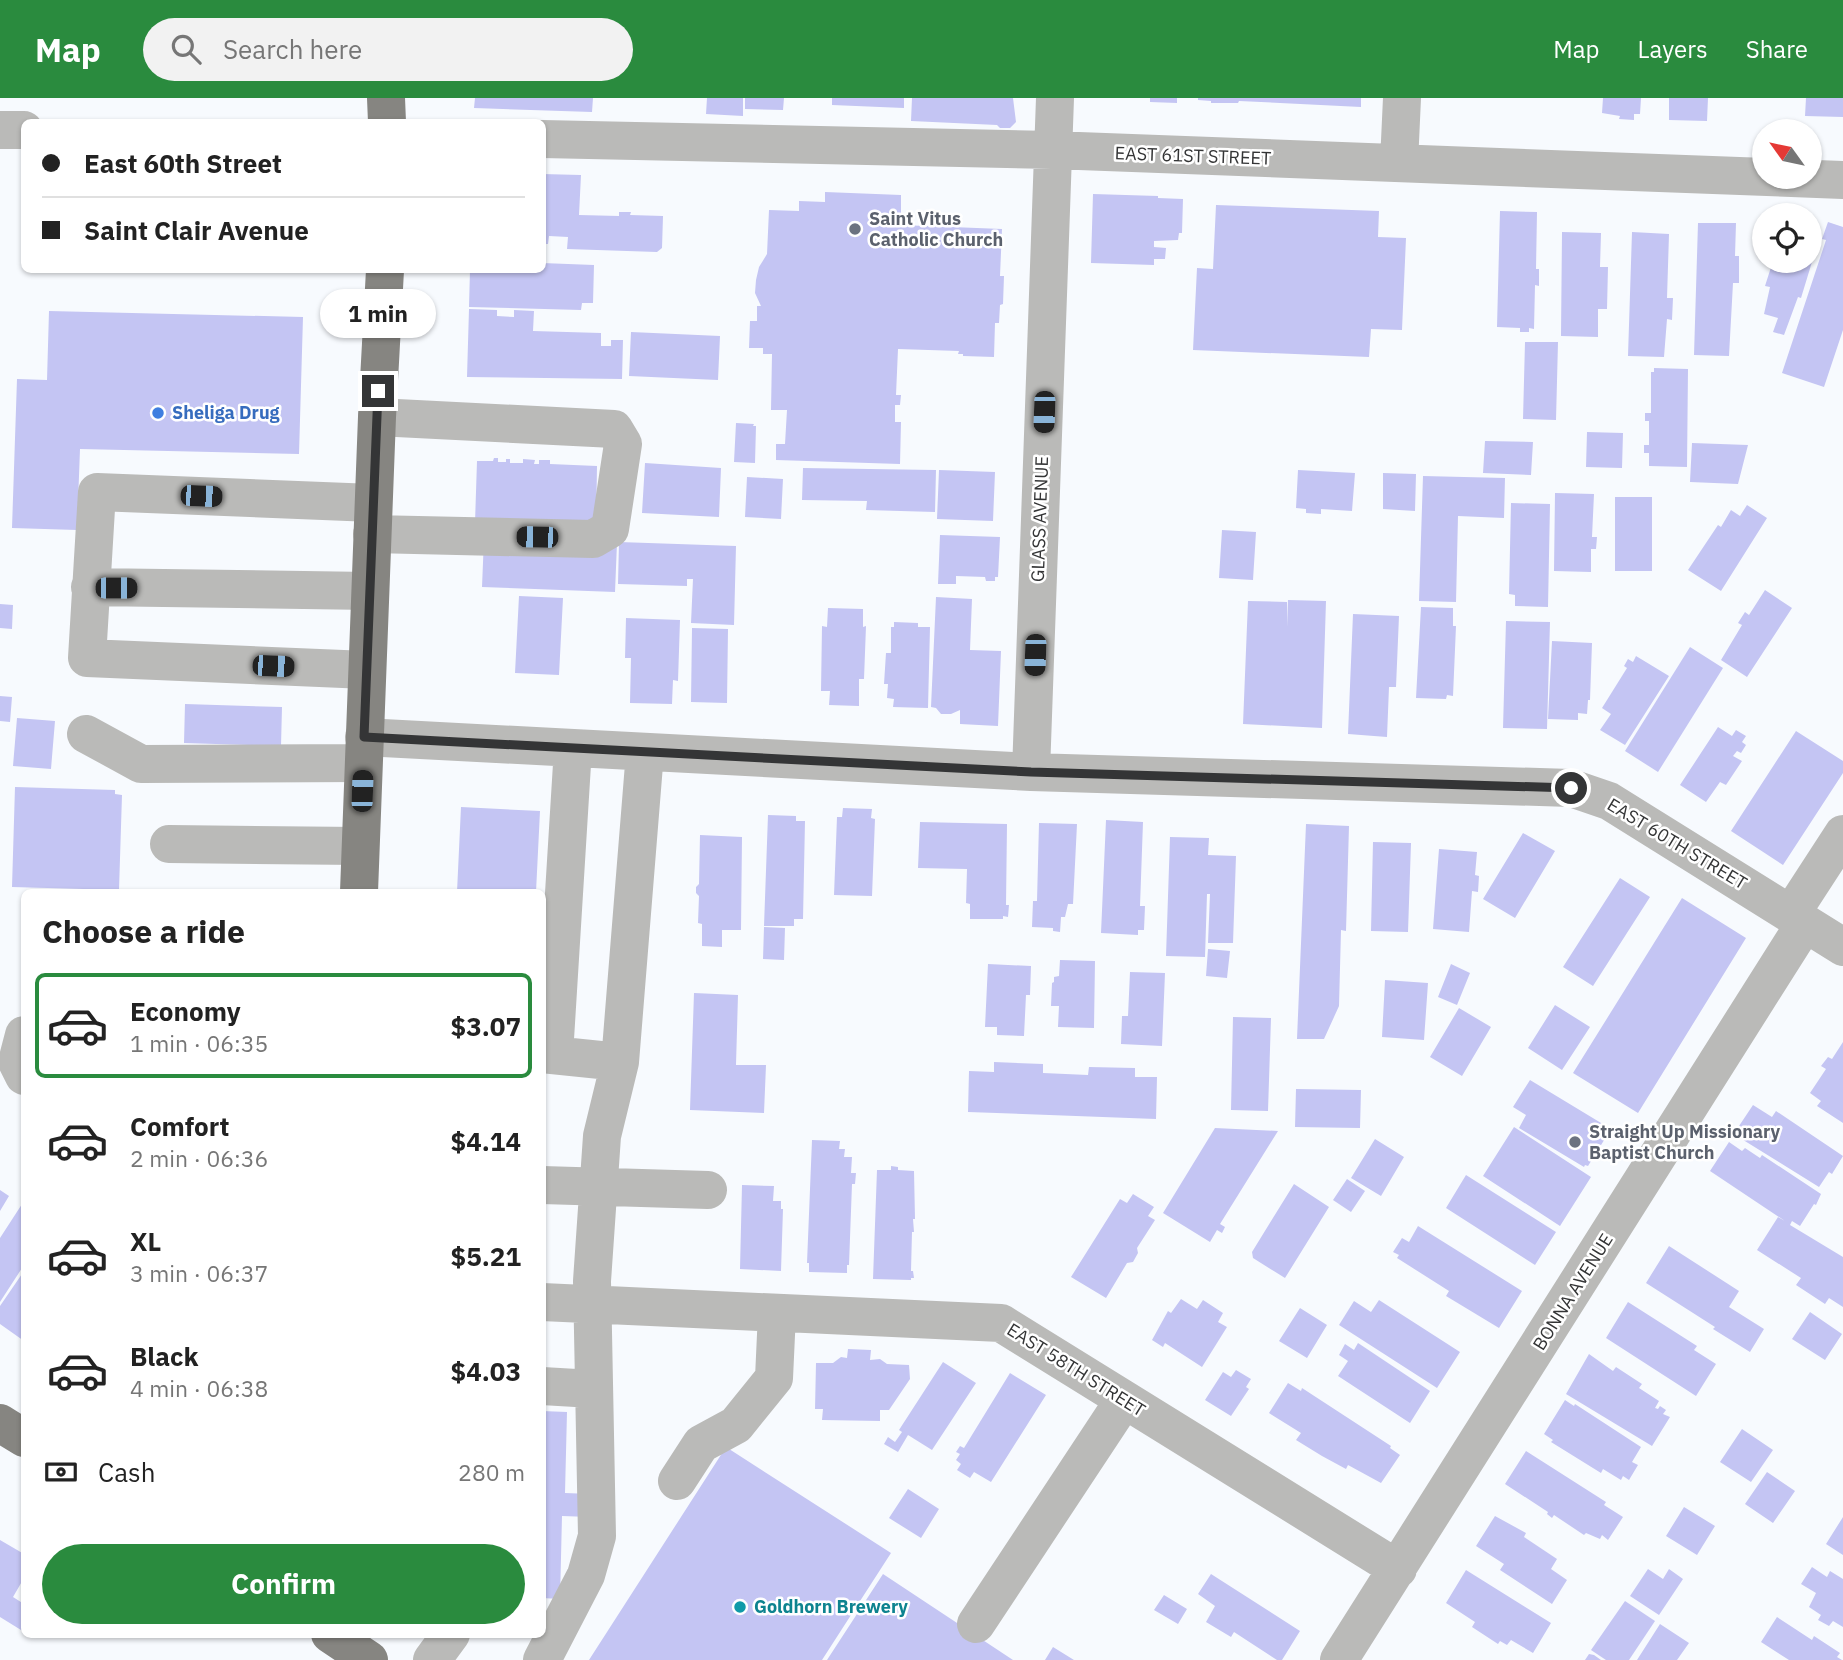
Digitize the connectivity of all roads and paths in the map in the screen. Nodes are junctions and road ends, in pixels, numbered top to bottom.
1 (386, 98) edge
2 (1055, 98) edge
3 (1402, 98) edge
4 (387, 119) edge
5 (0, 130) edge
6 (21, 130) edge
7 (546, 139) edge
8 (1052, 150) junction
9 (1399, 163) junction
10 (1843, 180) edge
11 (385, 273) edge
12 (377, 417) junction
13 (373, 518) junction
14 (90, 587) junction
15 (370, 591) junction
16 (367, 670) junction
17 (86, 734) dead end
18 (573, 748) junction
19 (364, 750) junction
20 (645, 752) junction
21 (1031, 772) junction
22 (1843, 834) edge
23 (169, 844) dead end
24 (360, 846) junction
25 (359, 889) edge
26 (1798, 918) junction
27 (1843, 947) edge
28 (21, 1047) edge
29 (548, 1055) edge
30 (621, 1062) junction
31 (21, 1070) edge
32 (546, 1185) edge
33 (599, 1188) junction
34 (708, 1190) dead end
35 (546, 1302) edge
36 (591, 1304) junction
37 (777, 1313) junction
38 (546, 1386) edge
39 (593, 1389) junction
40 (1124, 1400) junction
41 (0, 1423) edge
42 (21, 1436) edge
43 (677, 1481) dead end
44 (1398, 1569) junction
45 (976, 1624) dead end
46 (448, 1638) edge
47 (332, 1641) edge
48 (541, 1647) edge
49 (369, 1660) edge
50 (432, 1660) edge
51 (1339, 1660) edge

1 - 4 main road
2 - 8 street, GLASS AVENUE
3 - 9 street
5 - 6 street
7 - 8 street, EAST 61ST STREET
8 - 9 street, EAST 61ST STREET
8 - 21 street, GLASS AVENUE
9 - 10 street, EAST 61ST STREET
11 - 12 main road
12 - 13 main road
12 - 13 street
13 - 14 street
13 - 15 main road
14 - 15 street
14 - 16 street
15 - 16 main road
16 - 19 main road
17 - 19 street, EAST 60TH STREET
18 - 19 street, EAST 60TH STREET
18 - 20 street, EAST 60TH STREET
18 - 29 street
19 - 24 main road
20 - 21 street, EAST 60TH STREET
20 - 30 street
21 - 26 street, EAST 60TH STREET
22 - 26 street, BONNA AVENUE
23 - 24 street
24 - 25 main road
26 - 27 street, EAST 60TH STREET
26 - 44 street, BONNA AVENUE
28 - 31 street
29 - 30 street
30 - 33 street
32 - 33 street
33 - 34 street
33 - 36 street
35 - 36 street, EAST 58TH STREET
36 - 37 street, EAST 58TH STREET
36 - 39 street
37 - 40 street, EAST 58TH STREET
37 - 43 street
38 - 39 street
39 - 48 street
40 - 44 street, EAST 58TH STREET
40 - 45 street
41 - 42 main road
44 - 51 street, BONNA AVENUE
46 - 50 street
47 - 49 main road

